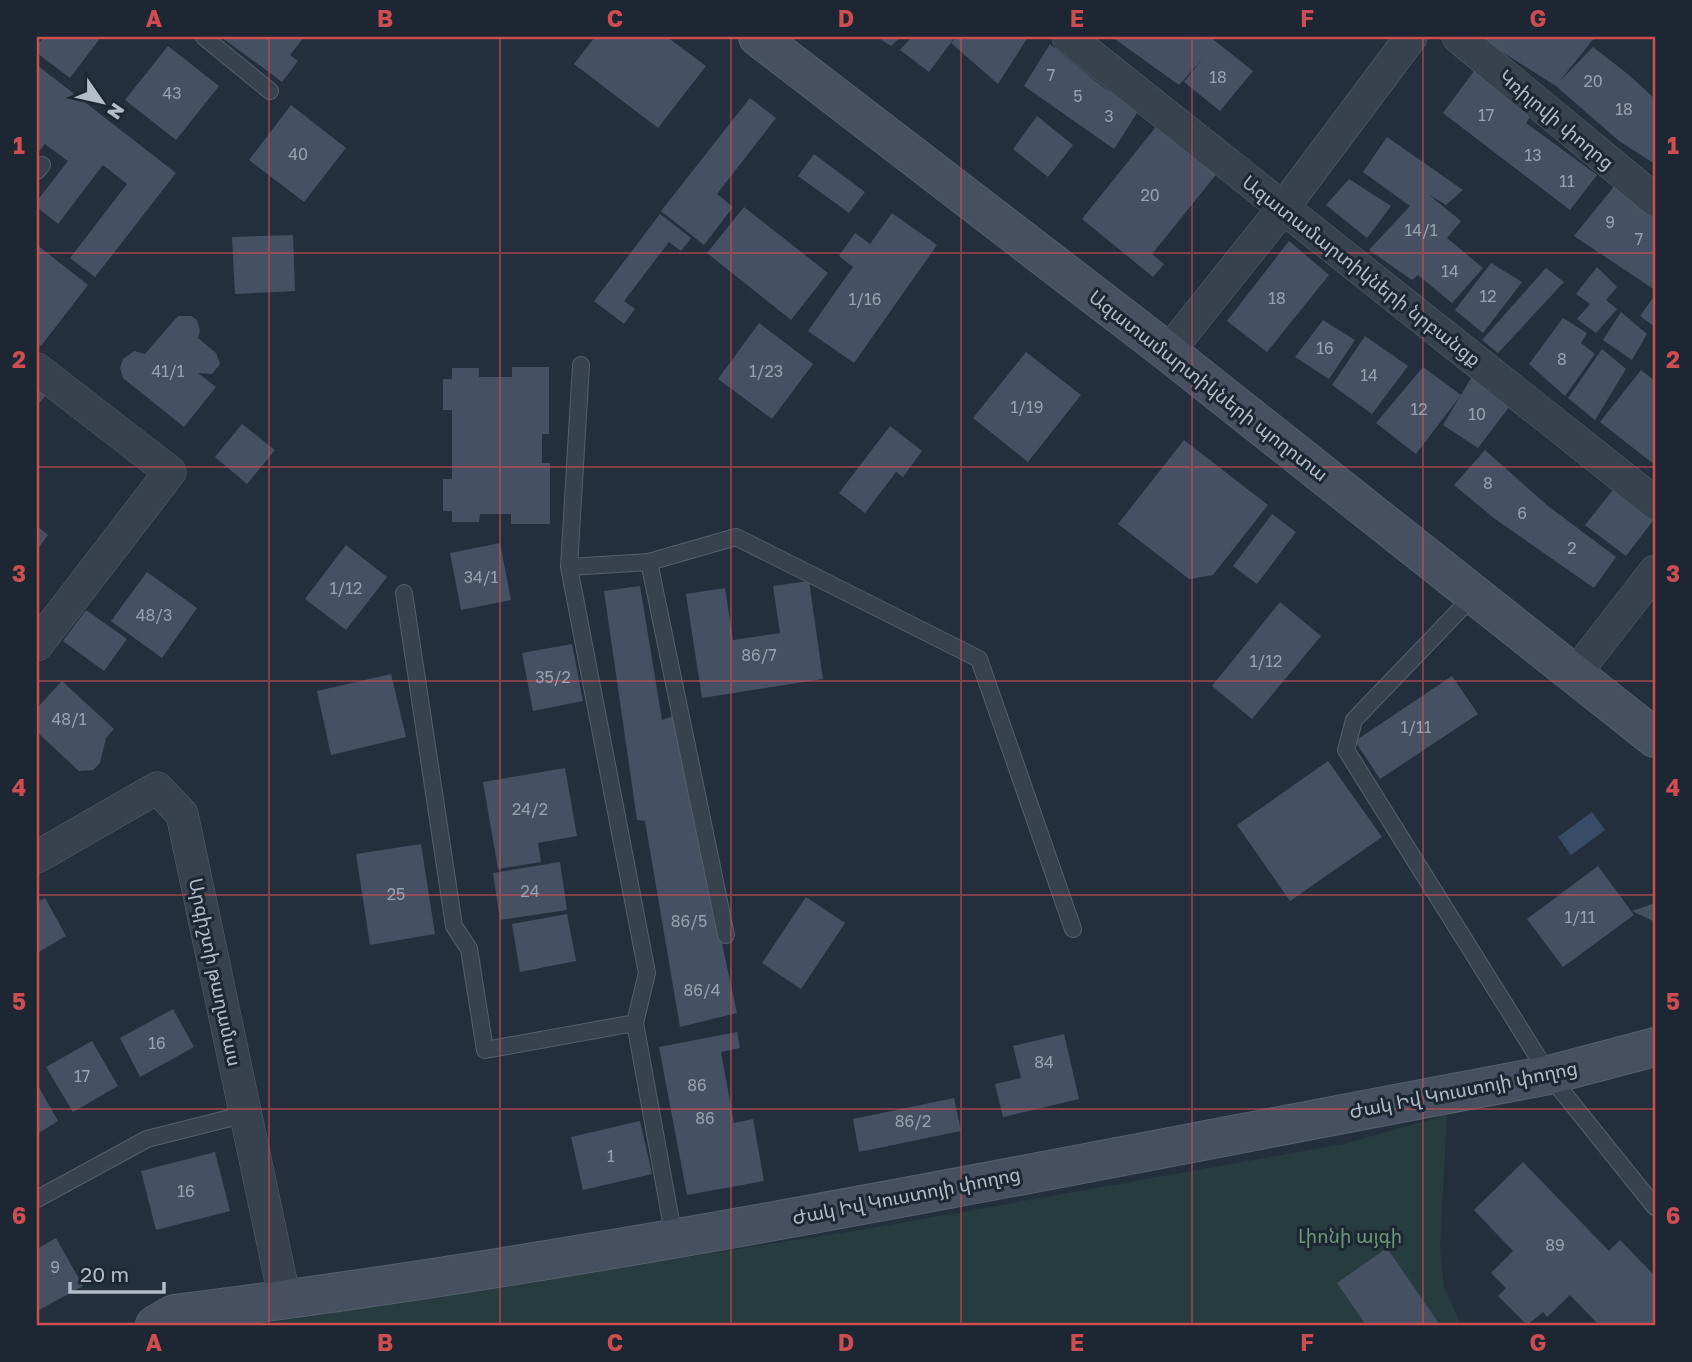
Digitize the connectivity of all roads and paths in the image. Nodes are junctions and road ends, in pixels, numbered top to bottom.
1 (204, 37) edge
2 (758, 37) edge
3 (1068, 37) edge
4 (1411, 37) edge
5 (1458, 37) edge
6 (270, 91) dead end
7 (1655, 200) edge
8 (1283, 208) junction
9 (1168, 352) junction
10 (581, 365) dead end
11 (37, 369) edge
12 (1655, 503) edge
13 (649, 562) junction
14 (569, 567) junction
15 (1655, 572) edge
16 (404, 593) dead end
17 (1475, 594) junction
18 (37, 645) edge
19 (1576, 674) junction
20 (1655, 738) edge
21 (37, 857) edge
22 (1073, 929) dead end
23 (726, 935) dead end
24 (635, 1024) junction
25 (1655, 1047) edge
26 (1549, 1075) junction
27 (246, 1114) junction
28 (37, 1199) edge
29 (1655, 1207) edge
30 (674, 1238) junction
31 (285, 1300) junction
32 (155, 1325) edge

1 - 6 lane
2 - 9 main road, Ազատամարտիկների պողոտա
3 - 8 street, Ազատամարտիկների նրբանցք
4 - 8 street
5 - 7 street, Կռիլովի փողոց
8 - 9 street
8 - 12 street, Ազատամարտիկների նրբանցք
9 - 17 main road, Ազատամարտիկների պողոտա
10 - 14 lane
11 - 18 street
13 - 14 lane
13 - 22 lane
13 - 23 lane
14 - 24 lane
15 - 19 street
16 - 24 lane
17 - 19 main road, Ազատամարտիկների պողոտա
17 - 26 lane
19 - 20 main road, Ազատամարտիկների պողոտա
21 - 27 street, Արգիշտի թաղամաս
24 - 30 lane
25 - 26 main road, Ժակ Իվ Կուստոյի փողոց
26 - 29 lane
26 - 30 main road, Ժակ Իվ Կուստոյի փողոց
27 - 28 lane
27 - 31 street, Արգիշտի թաղամաս
30 - 31 main road, Ժակ Իվ Կուստոյի փողոց
31 - 32 main road, Ժակ Իվ Կուստոյի փողոց

